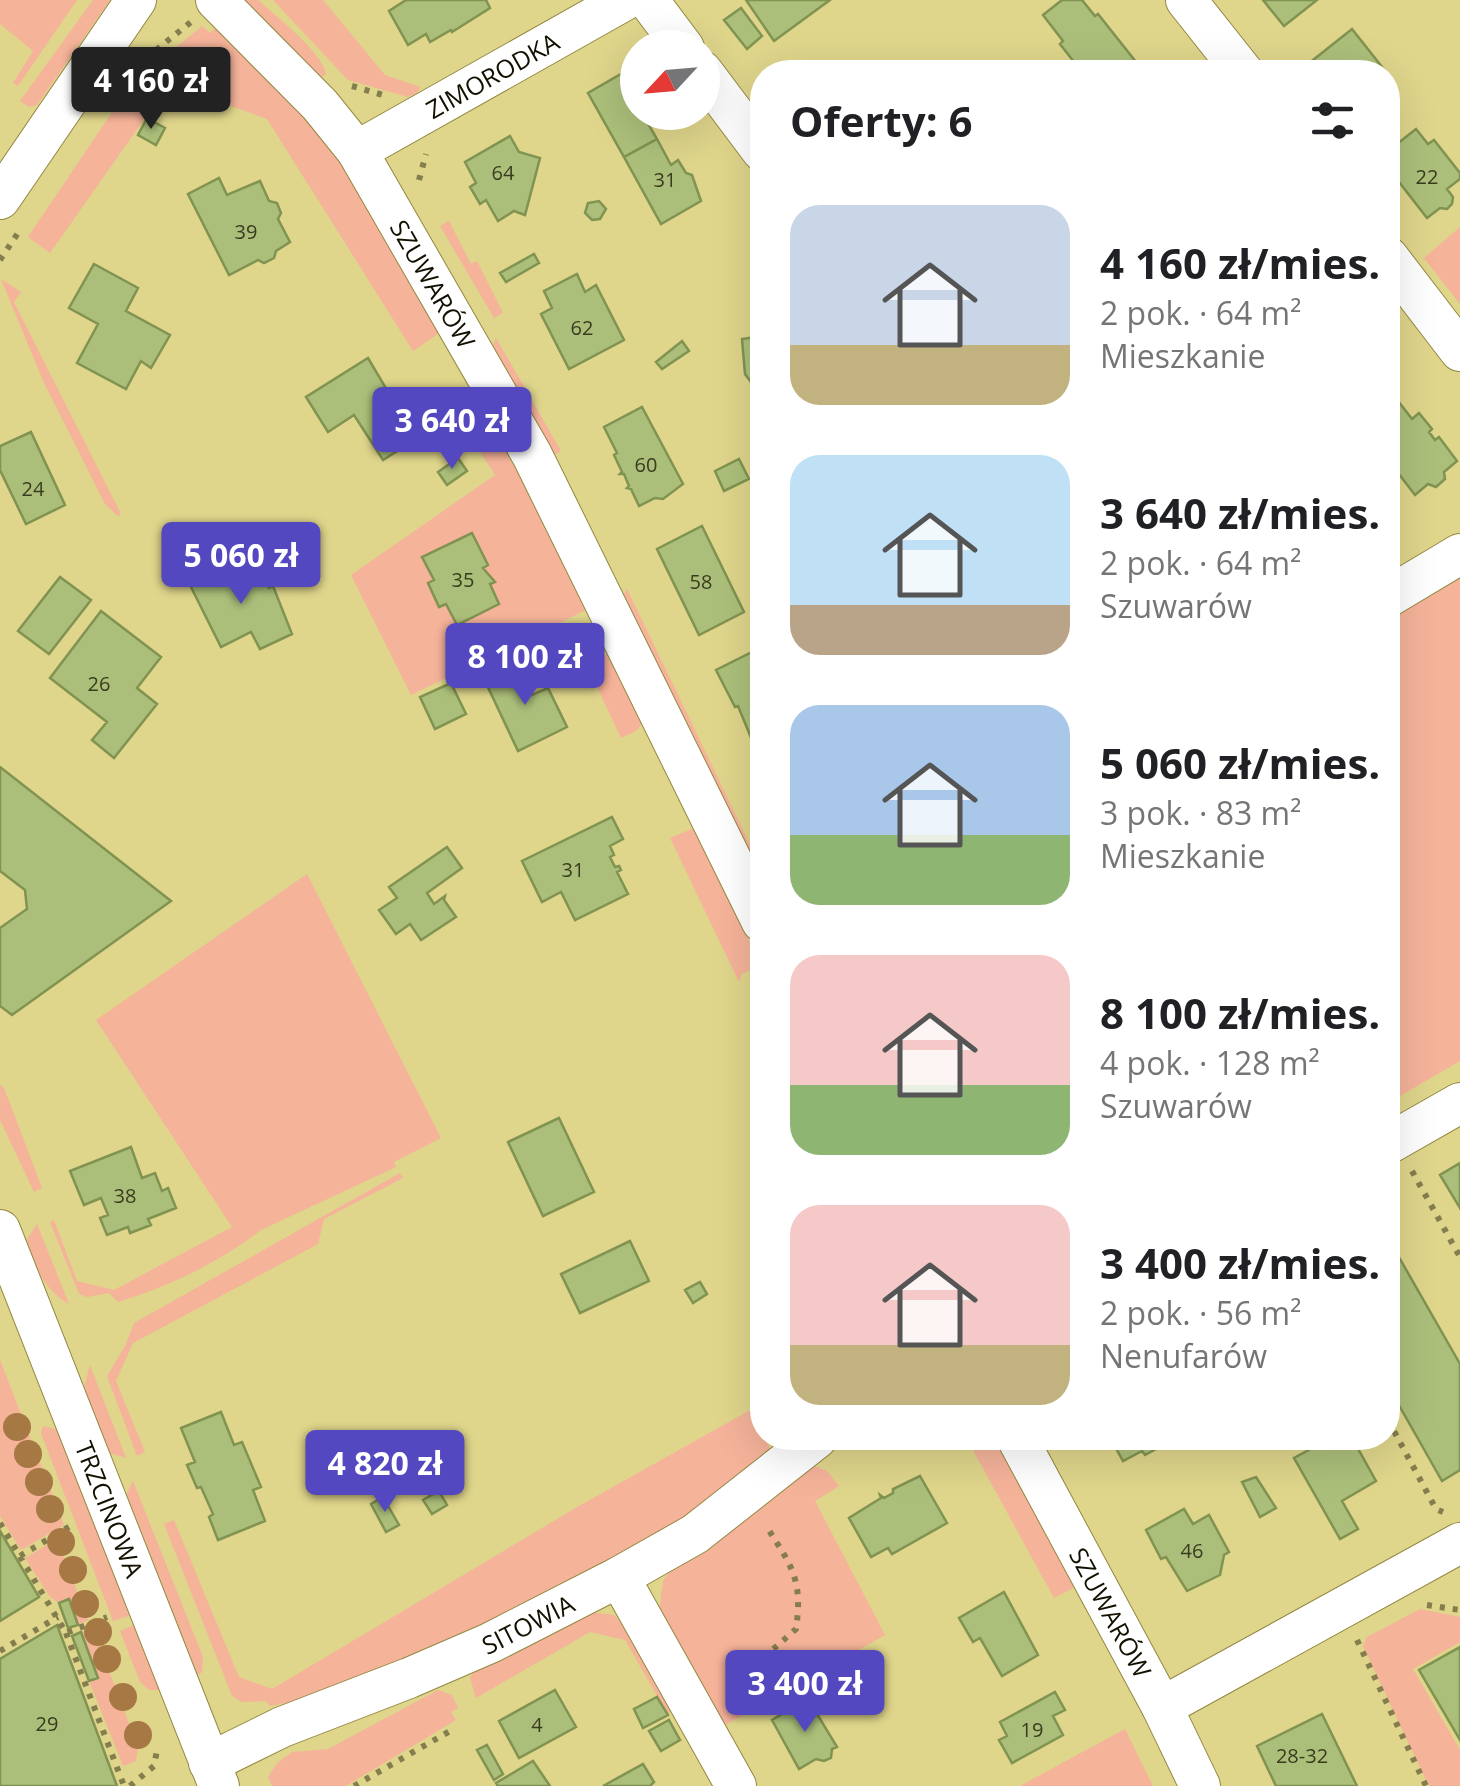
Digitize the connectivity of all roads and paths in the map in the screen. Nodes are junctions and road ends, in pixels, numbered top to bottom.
1 (136, 0) edge
2 (216, 0) edge
3 (625, 0) edge
4 (648, 0) edge
5 (1186, 0) edge
6 (670, 30) edge
7 (1233, 60) edge
8 (720, 96) edge
9 (750, 135) edge
10 (358, 151) junction
11 (0, 199) edge
12 (1400, 273) edge
13 (1460, 351) edge
14 (1460, 554) edge
15 (1400, 590) edge
16 (750, 898) edge
17 (1460, 1103) edge
18 (1400, 1137) edge
19 (1428, 1162) dead end
20 (0, 1230) edge
21 (1460, 1257) edge
22 (1400, 1442) edge
23 (801, 1450) edge
24 (1023, 1450) edge
25 (746, 1495) junction
26 (0, 1522) edge
27 (72, 1525) dead end
28 (1455, 1526) edge
29 (20, 1556) junction
30 (618, 1577) junction
31 (1324, 1616) junction
32 (106, 1617) dead end
33 (58, 1618) junction
34 (66, 1633) junction
35 (0, 1651) edge
36 (1162, 1706) junction
37 (704, 1728) junction
38 (450, 1731) dead end
39 (157, 1750) dead end
40 (214, 1774) edge
41 (127, 1786) edge
42 (354, 1786) edge
43 (736, 1786) edge
44 (1200, 1786) edge
45 (1426, 1786) edge

1 - 11 street
2 - 10 street, SZUWARÓW
3 - 10 street, ZIMORODKA
4 - 6 street
5 - 7 street
8 - 9 street
10 - 16 street, SZUWARÓW
12 - 13 street
14 - 15 street
17 - 18 street
19 - 21 path
20 - 40 street, TRZCINOWA
22 - 28 path
23 - 25 street, SITOWIA
24 - 36 street, SZUWARÓW
25 - 30 street, SITOWIA
25 - 37 path
26 - 29 path
27 - 29 path
28 - 31 street
29 - 33 path
30 - 37 street
30 - 40 street, SITOWIA
31 - 36 street
31 - 45 path
32 - 34 path
33 - 34 path
33 - 35 path
34 - 41 path
36 - 44 street, SZUWARÓW
37 - 43 street
38 - 42 path
39 - 41 path

